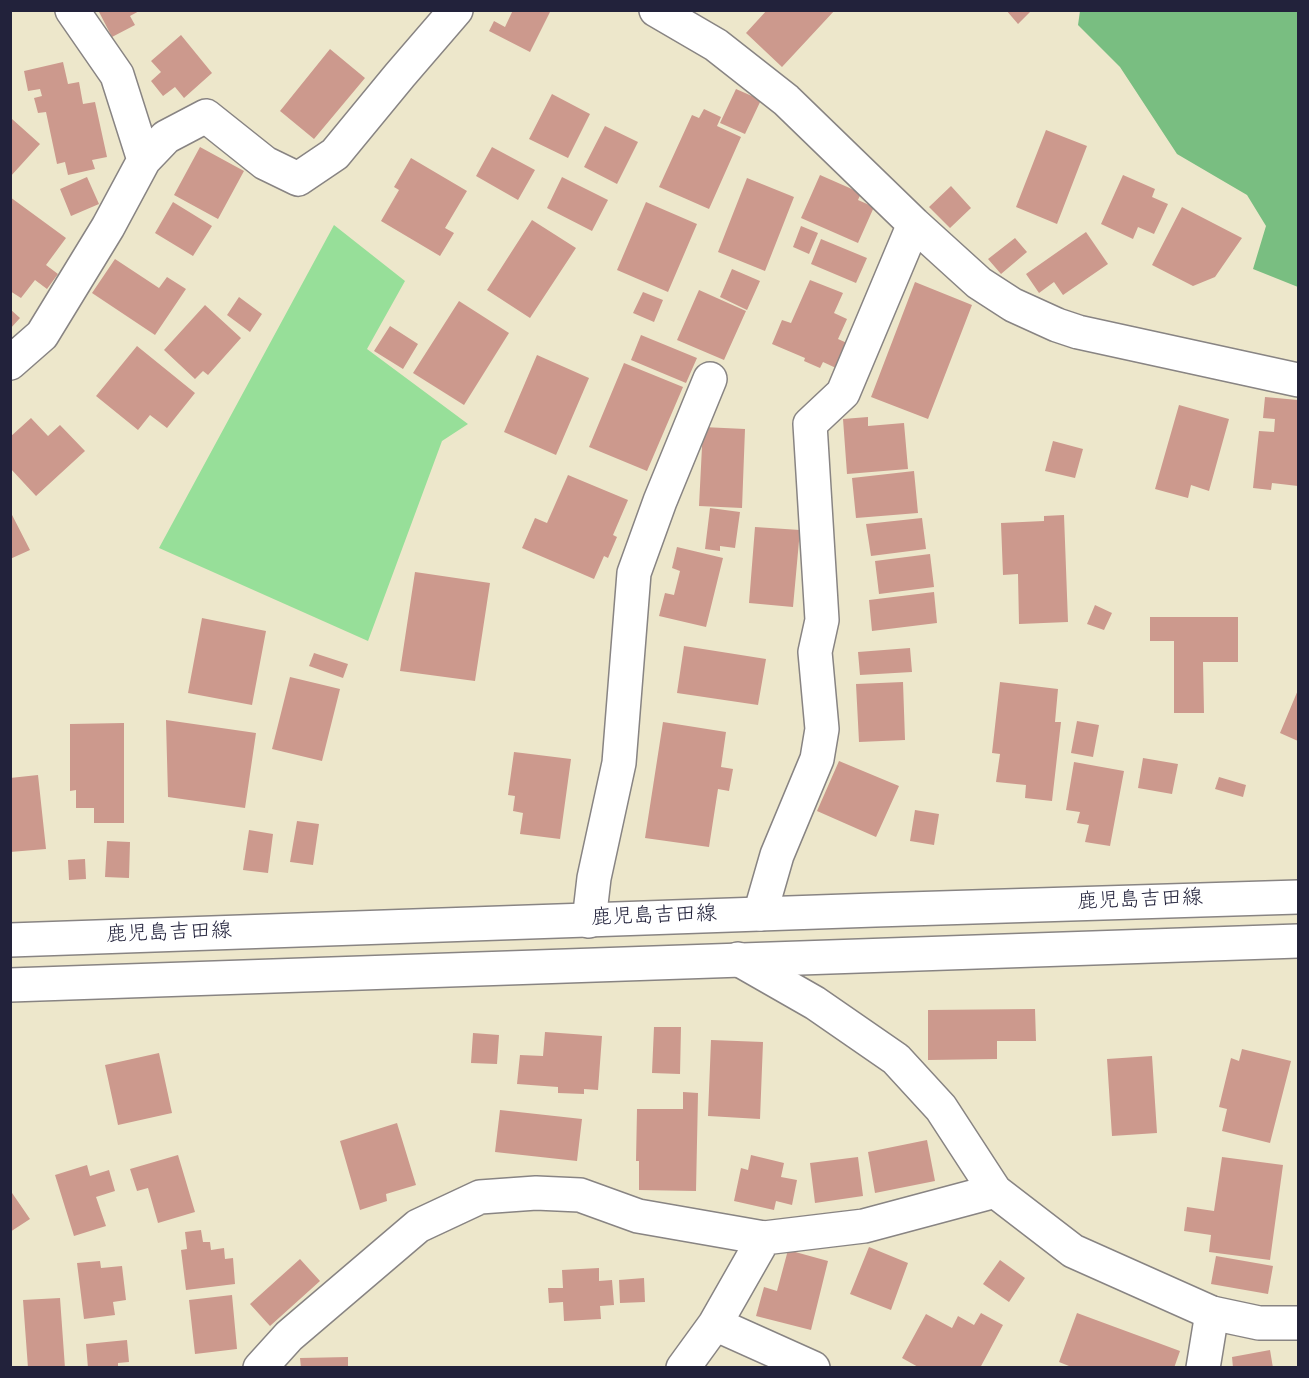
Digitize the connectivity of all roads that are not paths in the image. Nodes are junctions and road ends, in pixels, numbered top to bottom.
1 (72, 10) edge
2 (456, 10) edge
3 (656, 10) edge
4 (144, 160) junction
5 (914, 224) junction
6 (10, 363) edge
7 (710, 379) dead end
8 (1299, 380) edge
9 (1299, 897) edge
10 (760, 914) junction
11 (589, 921) junction
12 (10, 940) edge
13 (1299, 941) edge
14 (738, 959) junction
15 (10, 985) edge
16 (995, 1191) junction
17 (764, 1238) junction
18 (1212, 1313) junction
19 (1299, 1323) edge
20 (715, 1324) junction
21 (260, 1368) edge
22 (683, 1368) edge
23 (813, 1368) edge
24 (1203, 1368) edge

1 - 4 street
2 - 4 street
3 - 5 street
4 - 6 street
5 - 8 street
5 - 10 street
7 - 11 street
9 - 10 street, 鹿児島吉田線
10 - 11 street, 鹿児島吉田線
11 - 12 street, 鹿児島吉田線
13 - 14 street, 鹿児島吉田線
14 - 15 street, 鹿児島吉田線
14 - 16 street
16 - 17 street
16 - 18 street
17 - 20 street
17 - 21 street
18 - 19 street
18 - 24 street
20 - 22 street
20 - 23 street

